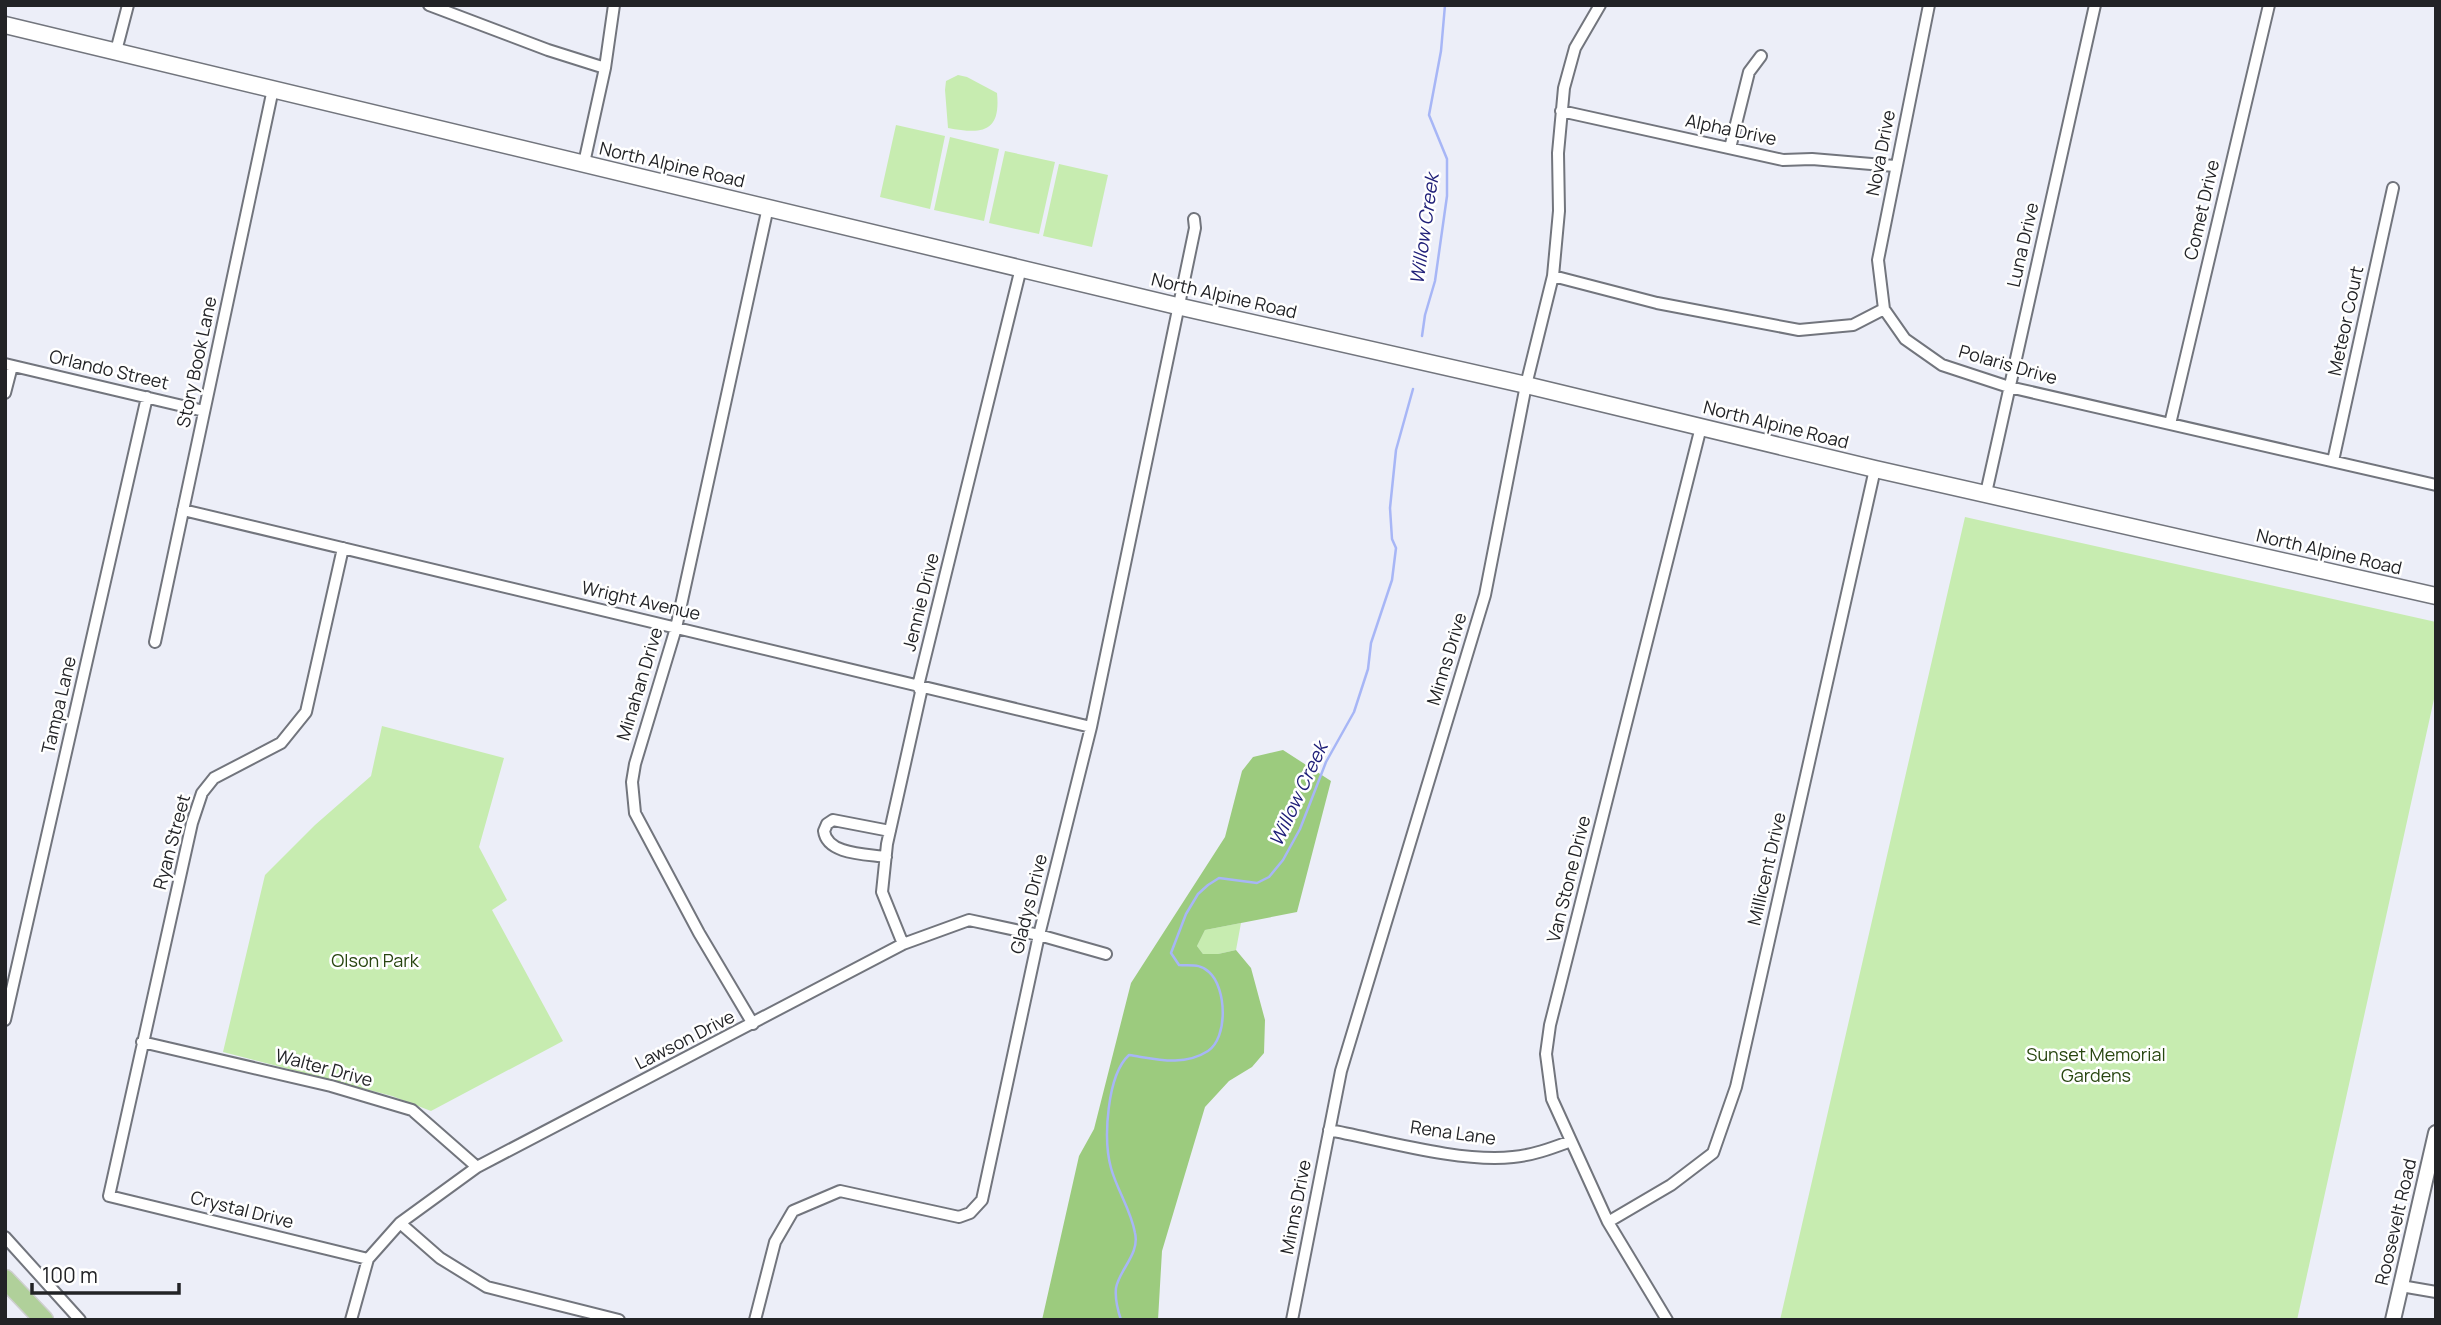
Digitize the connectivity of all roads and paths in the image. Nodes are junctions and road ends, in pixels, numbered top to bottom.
1 (128, 5) edge
2 (429, 5) edge
3 (614, 5) edge
4 (1600, 5) edge
5 (1928, 5) edge
6 (2095, 5) edge
7 (2269, 5) edge
8 (5, 25) edge
9 (116, 51) junction
10 (1761, 56) dead end
11 (605, 68) junction
12 (273, 89) junction
13 (1561, 111) junction
14 (1730, 148) junction
15 (584, 163) junction
16 (1895, 166) junction
17 (2393, 188) dead end
18 (768, 207) junction
19 (1194, 219) dead end
20 (1021, 268) junction
21 (1553, 276) junction
22 (1177, 306) junction
23 (1884, 309) junction
24 (8, 365) edge
25 (1526, 385) junction
26 (2009, 387) junction
27 (5, 393) edge
28 (147, 397) junction
29 (204, 411) junction
30 (2170, 424) junction
31 (1701, 427) junction
32 (2333, 461) junction
33 (1875, 469) junction
34 (2436, 485) edge
35 (1986, 493) junction
36 (183, 510) junction
37 (343, 548) junction
38 (2436, 596) edge
39 (676, 628) junction
40 (155, 642) dead end
41 (918, 686) junction
42 (1091, 727) junction
43 (890, 831) junction
44 (886, 857) junction
45 (1039, 935) junction
46 (903, 944) junction
47 (1106, 954) dead end
48 (5, 1020) edge
49 (753, 1024) junction
50 (142, 1042) junction
51 (1329, 1130) junction
52 (2436, 1133) edge
53 (1571, 1141) junction
54 (477, 1167) junction
55 (109, 1196) joint
56 (1608, 1222) junction
57 (400, 1223) junction
58 (5, 1237) edge
59 (368, 1259) junction
60 (5, 1279) edge
61 (2401, 1286) junction
62 (2436, 1292) edge
63 (44, 1320) edge
64 (80, 1320) edge
65 (351, 1320) edge
66 (619, 1320) edge
67 (755, 1320) edge
68 (1293, 1320) edge
69 (1667, 1320) edge
70 (2393, 1320) edge

1 - 9 street
2 - 11 street
3 - 11 street
4 - 13 street, Minns Drive
5 - 16 street, Nova Drive
6 - 26 street, Luna Drive
7 - 30 street, Comet Drive
8 - 9 main road, North Alpine Road
9 - 12 main road, North Alpine Road
10 - 14 street
11 - 15 street
12 - 15 main road, North Alpine Road
12 - 29 street, Story Book Lane
13 - 14 street, Alpha Drive
13 - 21 street, Minns Drive
14 - 16 street, Alpha Drive
15 - 18 main road, North Alpine Road
16 - 23 street, Nova Drive
17 - 32 street, Meteor Court
18 - 20 main road, North Alpine Road
18 - 39 street, Minahan Drive
19 - 22 street, Gladys Drive
20 - 22 main road, North Alpine Road
20 - 41 street, Jennie Drive
21 - 23 street
21 - 25 street, Minns Drive
22 - 25 main road, North Alpine Road
22 - 42 street, Gladys Drive
23 - 26 street, Polaris Drive
24 - 27 street
24 - 28 street, Orlando Street
25 - 31 main road, North Alpine Road
25 - 51 street, Minns Drive
26 - 30 street, Polaris Drive
26 - 35 street, Luna Drive
28 - 29 street, Orlando Street
28 - 48 street, Tampa Lane
29 - 36 street, Story Book Lane
30 - 32 street, Polaris Drive
31 - 33 main road, North Alpine Road
31 - 53 street, Van Stone Drive
32 - 34 street, Polaris Drive
33 - 35 main road, North Alpine Road
33 - 56 street, Millicent Drive
35 - 38 main road, North Alpine Road
36 - 37 street, Wright Avenue
36 - 40 street, Story Book Lane
37 - 39 street, Wright Avenue
37 - 50 street, Ryan Street
39 - 41 street, Wright Avenue
39 - 49 street, Minahan Drive
41 - 42 street, Wright Avenue
41 - 43 street, Jennie Drive
42 - 45 street, Gladys Drive
43 - 44 street, Jennie Drive
43 - 44 street
44 - 46 street, Jennie Drive
45 - 46 street, Lawson Drive
45 - 47 street, Lawson Drive
45 - 67 street, Gladys Drive
46 - 49 street, Lawson Drive
49 - 54 street, Lawson Drive
50 - 54 street, Walter Drive
50 - 55 street, Ryan Street
51 - 53 street, Rena Lane
51 - 68 street, Minns Drive
52 - 61 street, Roosevelt Road
53 - 56 street, Van Stone Drive
54 - 57 street, Lawson Drive
55 - 59 street, Crystal Drive
56 - 69 street, Van Stone Drive
57 - 59 street, Lawson Drive
57 - 66 street
58 - 64 street
59 - 65 street, Lawson Drive
60 - 63 main road
61 - 62 street
61 - 70 street, Roosevelt Road

